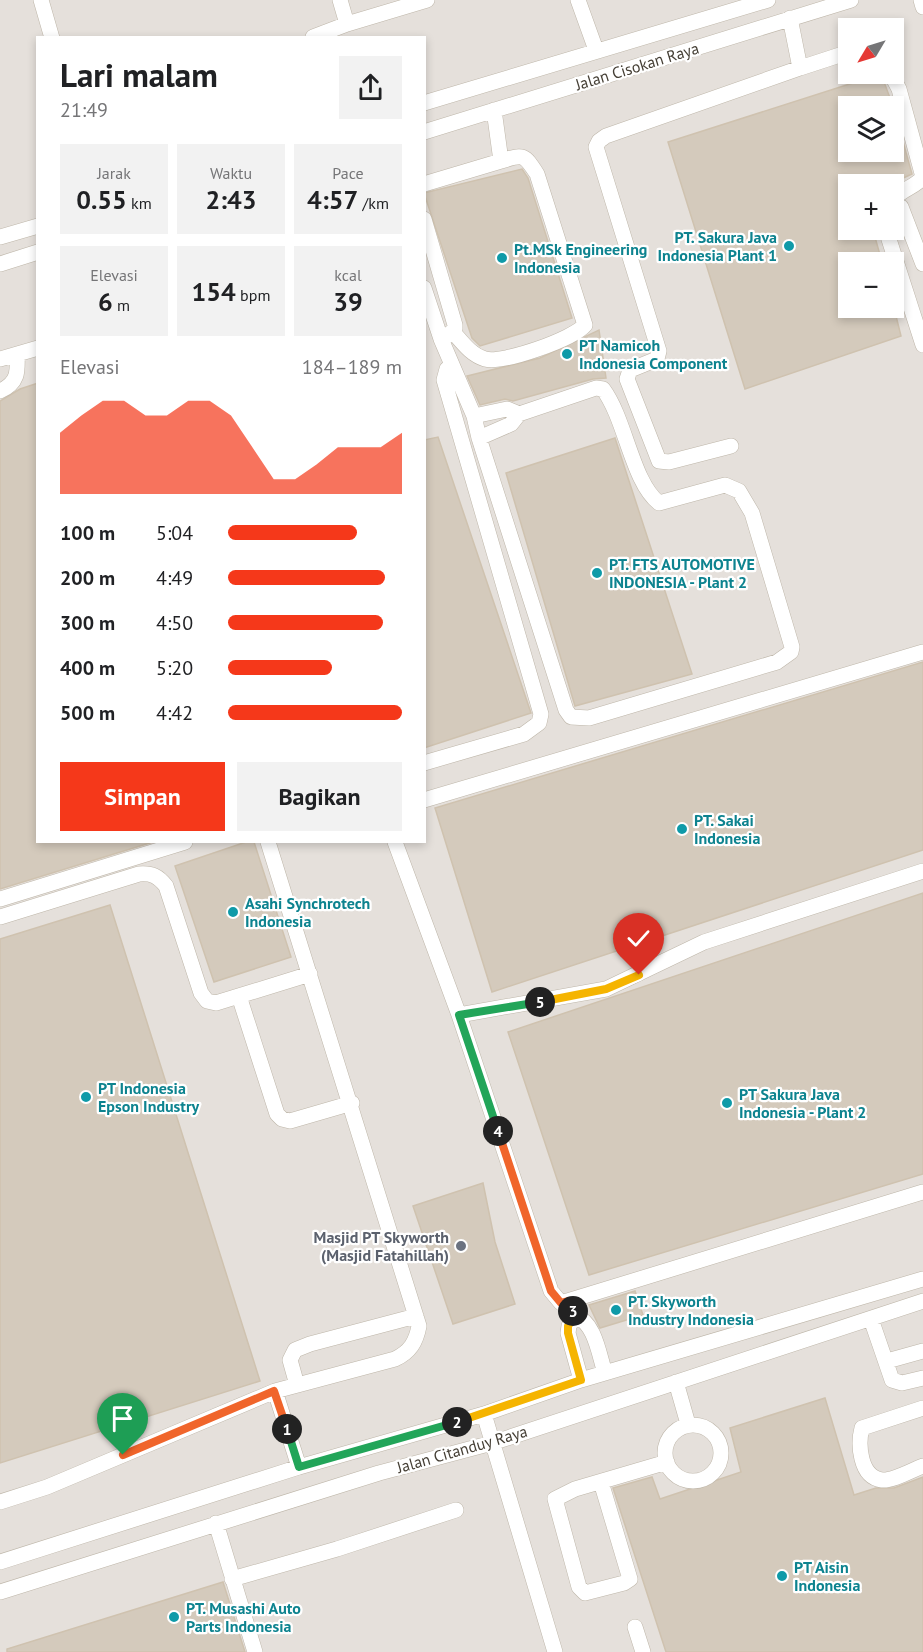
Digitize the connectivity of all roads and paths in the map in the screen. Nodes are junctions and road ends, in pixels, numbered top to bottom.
1 (41, 0) edge
2 (340, 0) edge
3 (427, 0) edge
4 (578, 0) edge
5 (768, 0) edge
6 (851, 0) edge
7 (921, 0) edge
8 (923, 7) edge
9 (790, 18) junction
10 (347, 24) junction
11 (51, 36) edge
12 (316, 36) edge
13 (596, 50) junction
14 (838, 56) edge
15 (800, 68) junction
16 (896, 84) edge
17 (426, 102) edge
18 (494, 110) junction
19 (426, 131) edge
20 (501, 161) junction
21 (426, 183) edge
22 (904, 191) edge
23 (904, 212) edge
24 (36, 226) edge
25 (426, 226) edge
26 (0, 237) edge
27 (889, 240) edge
28 (36, 253) edge
29 (0, 264) edge
30 (923, 264) edge
31 (426, 292) edge
32 (447, 336) junction
33 (922, 340) edge
34 (36, 349) edge
35 (17, 354) junction
36 (0, 359) edge
37 (453, 367) junction
38 (0, 391) edge
39 (519, 414) junction
40 (474, 416) junction
41 (479, 438) junction
42 (731, 446) dead end
43 (923, 652) edge
44 (426, 762) edge
45 (426, 799) edge
46 (182, 843) edge
47 (268, 843) edge
48 (395, 843) edge
49 (923, 871) edge
50 (0, 899) edge
51 (0, 916) edge
52 (310, 974) junction
53 (239, 996) junction
54 (459, 1015) junction
55 (352, 1103) junction
56 (923, 1192) edge
57 (923, 1279) edge
58 (923, 1301) edge
59 (572, 1309) junction
60 (416, 1316) junction
61 (871, 1319) junction
62 (923, 1350) edge
63 (887, 1361) junction
64 (605, 1373) junction
65 (923, 1378) edge
66 (581, 1380) junction
67 (676, 1382) junction
68 (297, 1385) junction
69 (274, 1391) junction
70 (923, 1408) edge
71 (484, 1414) junction
72 (688, 1424) junction
73 (492, 1443) junction
74 (667, 1462) junction
75 (923, 1466) edge
76 (299, 1467) junction
77 (601, 1482) junction
78 (0, 1502) edge
79 (456, 1510) dead end
80 (216, 1524) junction
81 (0, 1562) edge
82 (232, 1579) junction
83 (0, 1592) edge
84 (635, 1627) dead end
85 (255, 1652) edge
86 (555, 1652) edge
87 (643, 1652) edge

1 - 11 street
2 - 10 street
3 - 10 street
4 - 13 street
5 - 13 street, Jalan Cisokan Raya
6 - 9 street, Jalan Cisokan Raya
7 - 8 street
9 - 15 street
9 - 18 street, Jalan Cisokan Raya
10 - 12 street
13 - 17 street, Jalan Cisokan Raya
14 - 15 street
15 - 42 street
16 - 22 street
18 - 19 street, Jalan Cisokan Raya
18 - 20 street
20 - 21 street
20 - 32 street
23 - 30 street
24 - 26 street
25 - 32 street
27 - 33 street
28 - 29 street
31 - 32 street
32 - 37 street
34 - 35 street
35 - 36 street
35 - 38 street
37 - 40 street
37 - 44 street
39 - 40 street
39 - 41 street
39 - 41 street
40 - 41 street
43 - 45 street
46 - 50 street
47 - 52 street
48 - 54 street
49 - 54 street
51 - 53 street
52 - 53 street
52 - 55 street
53 - 55 street
54 - 59 street
55 - 60 street
56 - 59 street
57 - 64 street, Jalan Citanduy Raya
58 - 61 street, Jalan Citanduy Raya
59 - 64 street
59 - 66 street
60 - 68 street
60 - 68 street
61 - 63 street
61 - 67 street, Jalan Citanduy Raya
62 - 63 street
63 - 65 street
64 - 66 street, Jalan Citanduy Raya
66 - 71 street, Jalan Citanduy Raya
67 - 72 street
67 - 73 street, Jalan Citanduy Raya
68 - 69 street
69 - 76 street
69 - 78 street
70 - 75 street
71 - 73 street
71 - 76 street, Jalan Citanduy Raya
72 - 74 street
72 - 74 street
73 - 80 street, Jalan Citanduy Raya
73 - 86 street
74 - 77 street
76 - 81 street, Jalan Citanduy Raya
77 - 77 street
79 - 82 street
80 - 82 street
80 - 83 street, Jalan Citanduy Raya
82 - 85 street
84 - 87 street

